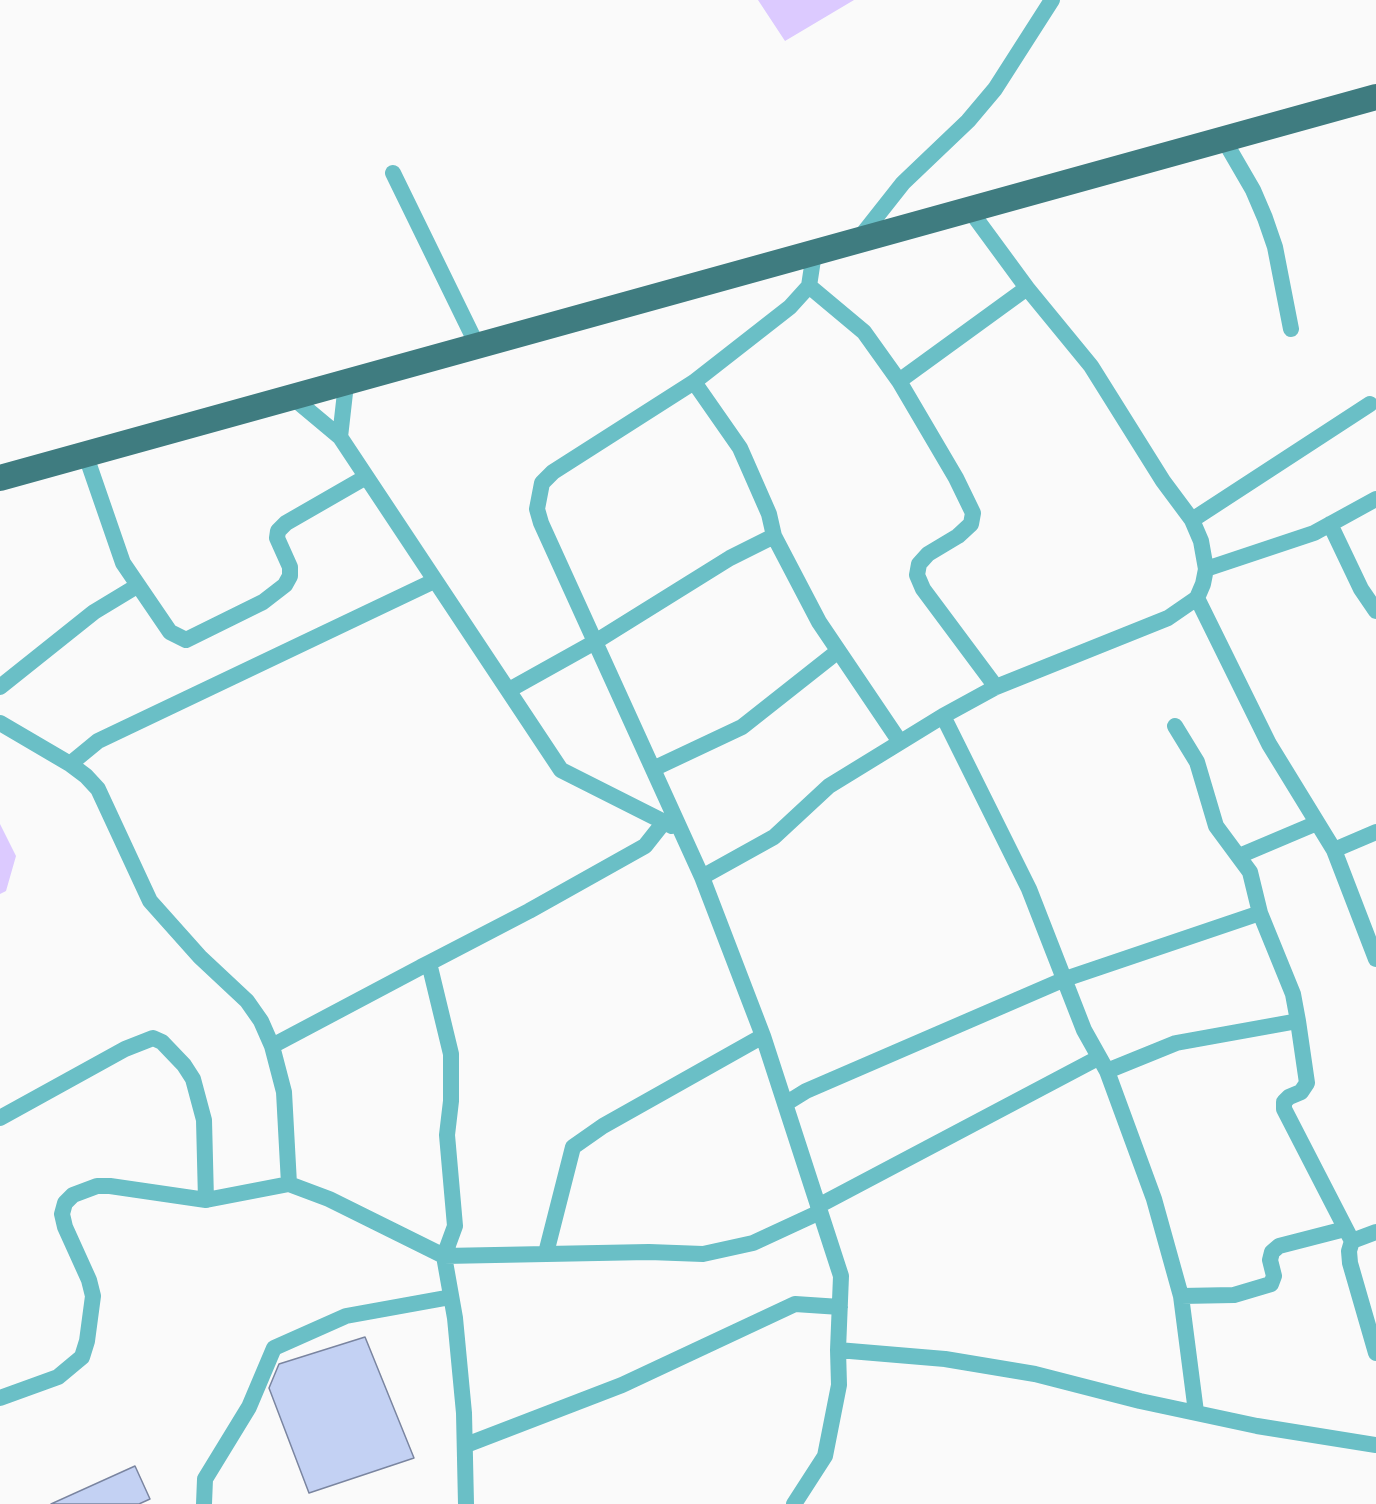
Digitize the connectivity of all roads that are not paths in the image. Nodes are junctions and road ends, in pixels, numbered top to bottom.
1 (1052, 0) edge
2 (1376, 97) edge
3 (1224, 140) junction
4 (393, 173) dead end
5 (969, 209) junction
6 (858, 240) junction
7 (814, 253) junction
8 (809, 286) junction
9 (1027, 288) junction
10 (1291, 329) dead end
11 (477, 345) junction
12 (898, 381) junction
13 (694, 382) junction
14 (346, 384) junction
15 (291, 396) junction
16 (1370, 404) dead end
17 (340, 437) junction
18 (86, 456) junction
19 (366, 477) junction
20 (0, 478) edge
21 (1376, 499) edge
22 (1192, 520) junction
23 (1330, 524) junction
24 (774, 536) junction
25 (1206, 569) junction
26 (434, 581) junction
27 (137, 586) junction
28 (1197, 598) junction
29 (1376, 611) edge
30 (595, 642) junction
31 (837, 652) junction
32 (0, 687) edge
33 (996, 687) junction
34 (509, 690) junction
35 (942, 716) junction
36 (0, 723) edge
37 (1175, 726) dead end
38 (900, 742) junction
39 (70, 764) junction
40 (655, 768) junction
41 (664, 822) junction
42 (1317, 823) junction
43 (681, 831) junction
44 (1376, 832) edge
45 (1334, 850) junction
46 (1239, 856) junction
47 (702, 877) junction
48 (1260, 913) junction
49 (1376, 959) edge
50 (429, 963) junction
51 (1065, 979) junction
52 (1298, 1021) junction
53 (763, 1036) junction
54 (272, 1046) junction
55 (1103, 1064) junction
56 (785, 1104) junction
57 (0, 1118) edge
58 (289, 1184) junction
59 (207, 1200) junction
60 (820, 1212) junction
61 (1376, 1232) edge
62 (1349, 1235) junction
63 (546, 1253) junction
64 (444, 1256) junction
65 (1181, 1296) junction
66 (451, 1297) junction
67 (840, 1307) junction
68 (837, 1350) junction
69 (1376, 1353) edge
70 (0, 1398) edge
71 (1196, 1413) junction
72 (466, 1445) junction
73 (1376, 1445) edge
74 (204, 1504) edge
75 (466, 1504) edge
76 (794, 1504) edge

1 - 6 street
2 - 3 main road
3 - 5 main road
3 - 10 street
4 - 11 street
5 - 6 main road
5 - 9 street
6 - 7 main road
7 - 8 street
7 - 11 main road
8 - 12 street
8 - 13 street
9 - 12 street
9 - 22 street
11 - 14 main road
12 - 33 street
13 - 24 street
13 - 30 street
14 - 15 main road
14 - 17 street
15 - 17 street
15 - 18 main road
16 - 22 street
17 - 19 street
18 - 20 main road
18 - 27 street
19 - 26 street
19 - 27 street
21 - 23 street
22 - 25 street
23 - 25 street
23 - 29 street
24 - 30 street
24 - 31 street
25 - 28 street
26 - 34 street
26 - 39 street
27 - 32 street
28 - 33 street
28 - 42 street
30 - 34 street
30 - 40 street
31 - 38 street
31 - 40 street
33 - 35 street
34 - 41 street
35 - 38 street
35 - 51 street
36 - 39 street
37 - 46 street
38 - 47 street
39 - 54 street
40 - 43 street
41 - 43 street
41 - 50 street
42 - 45 street
42 - 46 street
43 - 47 street
44 - 45 street
45 - 49 street
46 - 48 street
47 - 53 street
48 - 51 street
48 - 52 street
50 - 54 street
50 - 64 street
51 - 55 street
51 - 56 street
52 - 55 street
52 - 62 street
53 - 56 street
53 - 63 street
54 - 58 street
55 - 60 street
55 - 65 street
56 - 60 street
57 - 59 street
58 - 59 street
58 - 64 street
59 - 70 street
60 - 63 street
60 - 67 street
61 - 62 street
62 - 65 street
62 - 69 street
63 - 64 street
64 - 66 street
65 - 71 street
66 - 72 street
66 - 74 street
67 - 68 street
67 - 72 street
68 - 71 street
68 - 76 street
71 - 73 street
72 - 75 street

